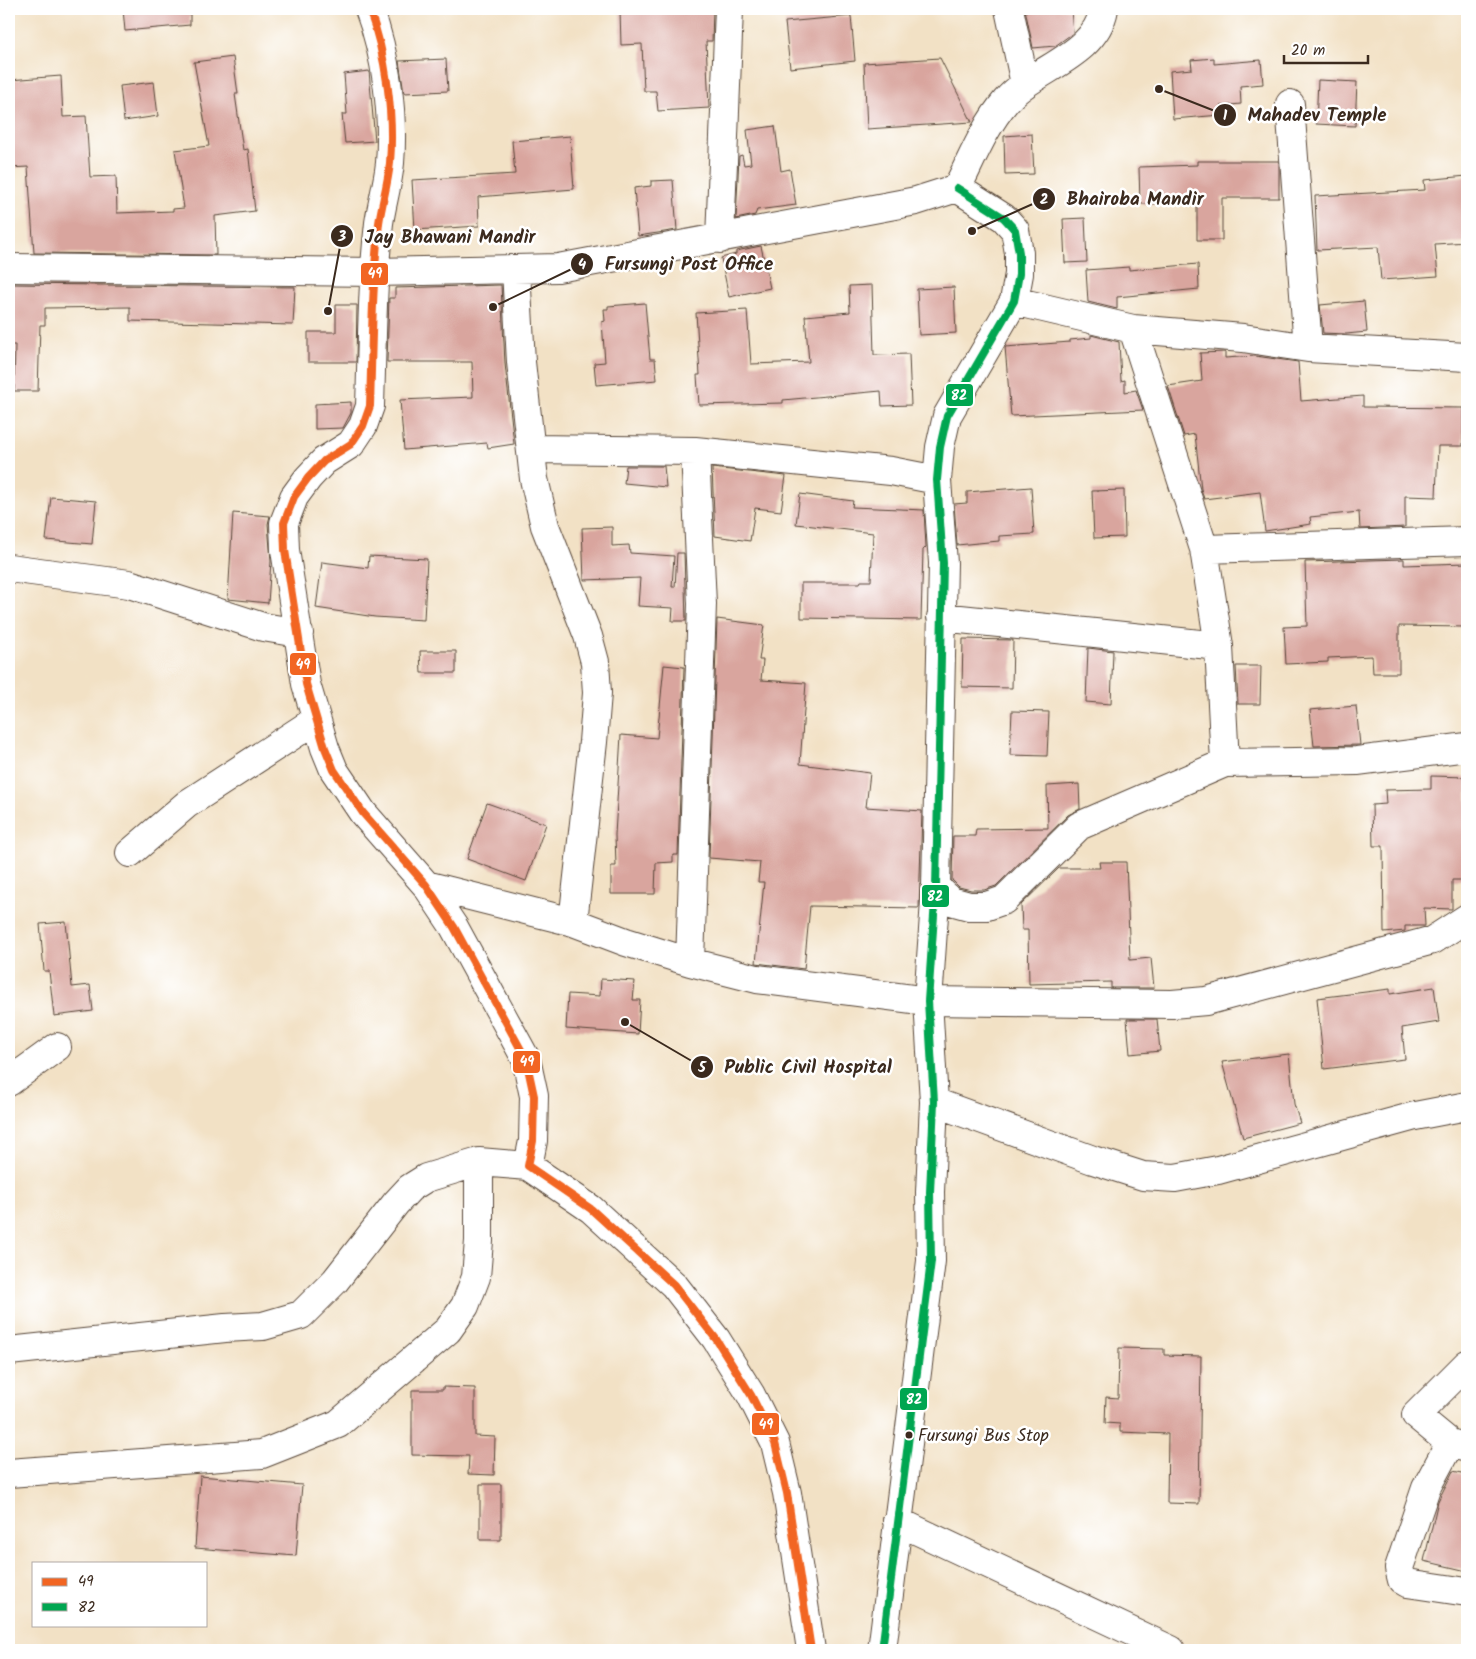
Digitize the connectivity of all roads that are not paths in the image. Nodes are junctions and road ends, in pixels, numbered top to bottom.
1 (369, 9) edge
2 (729, 9) edge
3 (1009, 9) edge
4 (1104, 9) edge
5 (1026, 84) junction
6 (1290, 104) dead end
7 (957, 188) junction
8 (720, 238) junction
9 (9, 268) edge
10 (516, 270) junction
11 (376, 272) junction
12 (1014, 301) junction
13 (1133, 329) junction
14 (1308, 348) junction
15 (1467, 356) edge
16 (530, 449) junction
17 (695, 451) junction
18 (937, 480) junction
19 (1467, 542) edge
20 (1204, 549) junction
21 (9, 568) edge
22 (941, 617) junction
23 (299, 633) junction
24 (1219, 646) junction
25 (316, 720) junction
26 (1467, 747) edge
27 (1225, 762) junction
28 (130, 853) dead end
29 (426, 885) junction
30 (936, 887) junction
31 (1467, 918) edge
32 (573, 922) junction
33 (690, 962) junction
34 (928, 1001) junction
35 (57, 1047) dead end
36 (9, 1082) edge
37 (934, 1102) junction
38 (1467, 1106) edge
39 (530, 1154) junction
40 (479, 1162) junction
41 (9, 1351) edge
42 (1467, 1364) edge
43 (1459, 1445) edge
44 (9, 1472) edge
45 (897, 1521) junction
46 (1467, 1592) edge
47 (811, 1650) edge
48 (882, 1650) edge
49 (1171, 1650) edge

1 - 11 street
2 - 8 street
3 - 5 street
4 - 5 street
5 - 7 street
6 - 14 street
7 - 8 street
7 - 12 street
8 - 10 street
9 - 11 street
10 - 11 street
10 - 16 street
11 - 23 street
12 - 13 street
12 - 18 street
13 - 14 street
13 - 20 street
14 - 15 street
16 - 17 street
16 - 32 street
17 - 18 street
17 - 33 street
18 - 22 street
19 - 20 street
20 - 24 street
21 - 23 street
22 - 24 street
22 - 30 street
23 - 25 street
24 - 27 street
25 - 28 street
25 - 29 street
26 - 27 street
27 - 30 street
29 - 32 street
29 - 39 street
30 - 34 street
31 - 34 street
32 - 33 street
33 - 34 street
34 - 37 street
35 - 36 street
37 - 38 street
37 - 45 street
39 - 40 street
39 - 47 street
40 - 41 street
40 - 44 street
42 - 43 street
43 - 46 street
45 - 48 street
45 - 49 street

